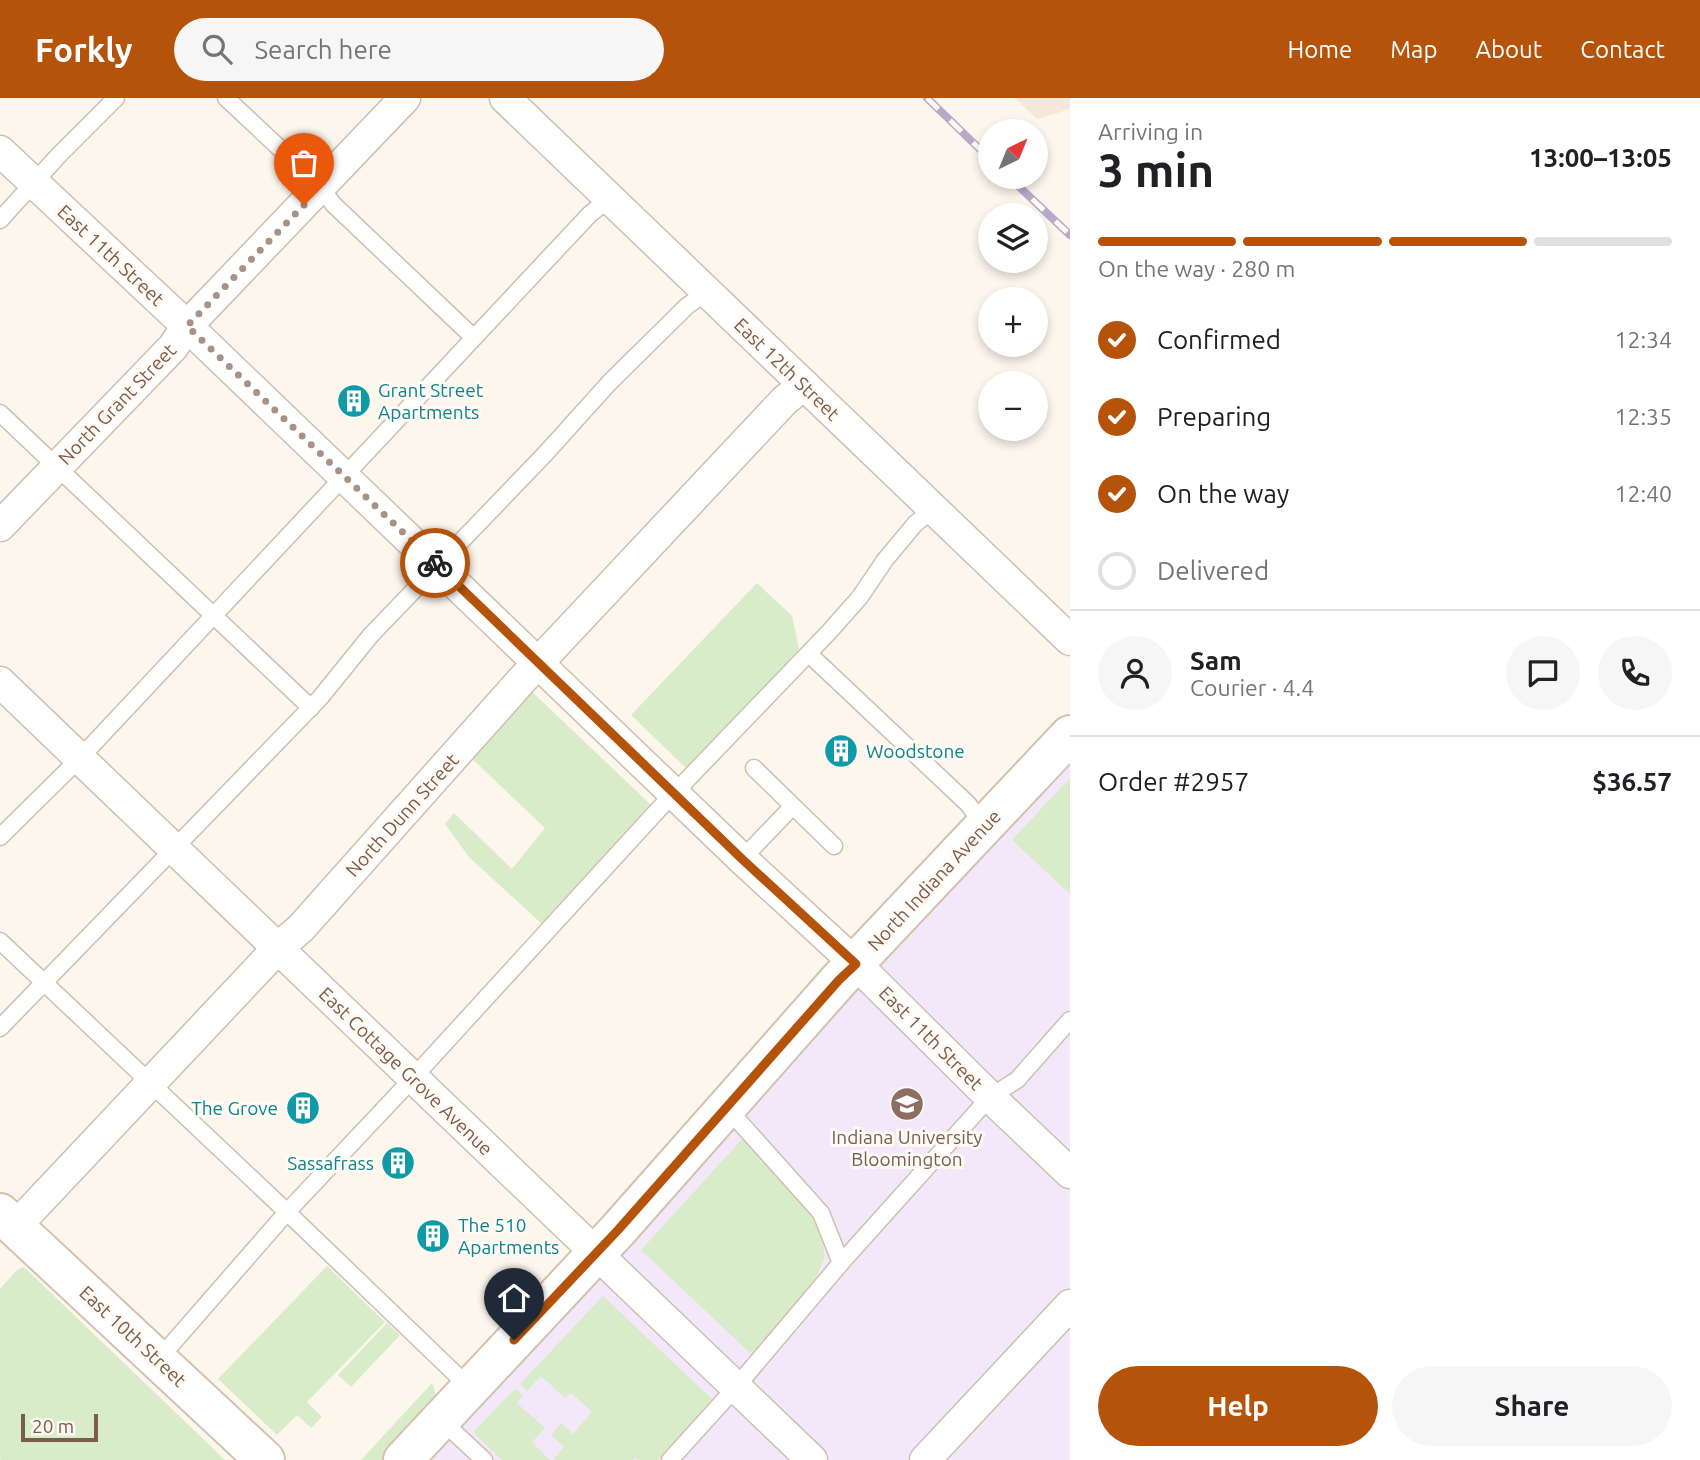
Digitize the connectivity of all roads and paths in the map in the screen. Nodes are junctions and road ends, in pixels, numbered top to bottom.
1 (116, 98) edge
2 (226, 98) edge
3 (405, 98) edge
4 (505, 98) edge
5 (0, 151) edge
6 (34, 183) junction
7 (321, 187) junction
8 (610, 198) junction
9 (0, 220) edge
10 (707, 292) junction
11 (187, 326) junction
12 (474, 337) junction
13 (804, 385) junction
14 (0, 413) edge
15 (56, 468) junction
16 (344, 476) junction
17 (933, 509) junction
18 (0, 526) edge
19 (438, 566) junction
20 (213, 615) junction
21 (1070, 640) edge
22 (809, 654) junction
23 (538, 663) junction
24 (0, 682) edge
25 (311, 708) junction
26 (1070, 736) edge
27 (80, 758) junction
28 (754, 768) dead end
29 (674, 793) junction
30 (792, 807) junction
31 (985, 827) junction
32 (0, 837) edge
33 (834, 846) dead end
34 (174, 849) junction
35 (742, 859) junction
36 (0, 941) edge
37 (278, 948) junction
38 (856, 964) junction
39 (44, 983) junction
40 (1070, 1020) edge
41 (0, 1028) edge
42 (413, 1077) junction
43 (151, 1084) junction
44 (990, 1097) junction
45 (727, 1108) junction
46 (1070, 1173) edge
47 (287, 1212) junction
48 (5, 1228) edge
49 (596, 1253) junction
50 (841, 1263) junction
51 (1070, 1305) edge
52 (158, 1360) junction
53 (736, 1387) junction
54 (470, 1388) junction
55 (440, 1419) junction
56 (265, 1460) edge
57 (403, 1460) edge
58 (484, 1460) edge
59 (670, 1460) edge
60 (812, 1460) edge
61 (925, 1460) edge

1 - 6 lane
2 - 7 lane
3 - 7 street, North Grant Street
4 - 8 street, East 12th Street
5 - 6 street, East 11th Street
6 - 9 lane
6 - 11 street, East 11th Street
7 - 11 street, North Grant Street
7 - 12 lane
8 - 10 street, East 12th Street
8 - 12 lane
10 - 13 street, East 12th Street
10 - 19 lane
11 - 15 street, North Grant Street
11 - 16 street, East 11th Street
12 - 16 lane
13 - 17 street, East 12th Street
13 - 23 street, North Dunn Street
14 - 15 lane
15 - 18 street, North Grant Street
15 - 20 lane
16 - 19 street, East 11th Street
16 - 20 lane
17 - 21 street, East 12th Street
17 - 22 lane
19 - 23 street, East 11th Street
19 - 25 lane
20 - 25 lane
20 - 27 lane
22 - 29 lane
22 - 31 lane
23 - 29 street, East 11th Street
23 - 37 street, North Dunn Street
24 - 27 street, East Cottage Grove Avenue
25 - 34 lane
26 - 31 street, North Indiana Avenue
27 - 32 lane
27 - 34 street, East Cottage Grove Avenue
28 - 30 lane
29 - 35 street, East 11th Street
29 - 42 lane
30 - 33 lane
30 - 35 lane
31 - 38 street, North Indiana Avenue
34 - 37 street, East Cottage Grove Avenue
34 - 39 lane
35 - 38 street, East 11th Street
36 - 39 lane
37 - 42 street, East Cottage Grove Avenue
37 - 43 street, North Dunn Street
38 - 44 street, East 11th Street
38 - 45 street, North Indiana Avenue
39 - 41 lane
39 - 43 lane
40 - 44 lane
42 - 47 lane
42 - 49 street, East Cottage Grove Avenue
43 - 47 lane
43 - 48 street, North Dunn Street
44 - 46 street, East 11th Street
44 - 50 lane
45 - 49 street, North Indiana Avenue
45 - 50 lane
47 - 52 lane
47 - 54 lane
48 - 52 street, East 10th Street
49 - 53 street, East Cottage Grove Avenue
49 - 54 street, North Indiana Avenue
50 - 53 lane
51 - 61 street
52 - 56 street, East 10th Street
53 - 59 lane
53 - 60 street, East Cottage Grove Avenue
54 - 55 street, North Indiana Avenue
55 - 57 street, North Indiana Avenue
55 - 58 lane

